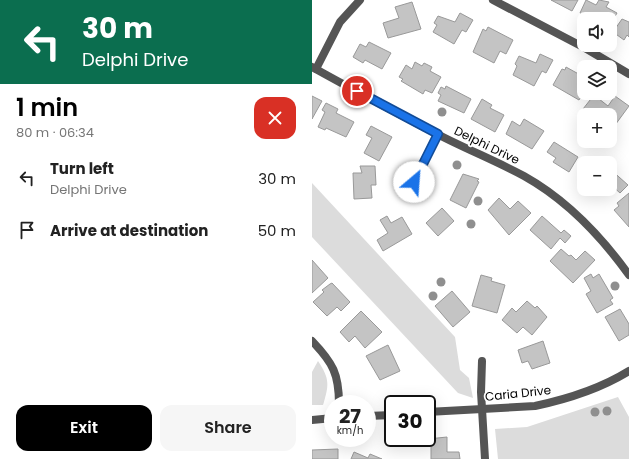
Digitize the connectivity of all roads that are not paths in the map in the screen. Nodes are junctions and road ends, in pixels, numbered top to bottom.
1 (360, 0) edge
2 (493, 0) edge
3 (314, 68) edge
4 (629, 74) edge
5 (438, 134) junction
6 (414, 182) dead end
7 (629, 275) edge
8 (312, 341) edge
9 (482, 361) dead end
10 (629, 371) edge
11 (339, 395) edge
12 (482, 409) junction
13 (436, 412) edge
14 (324, 419) edge
15 (312, 420) edge
16 (485, 459) edge

1 - 3 street
2 - 4 street
3 - 5 street, Delphi Drive
5 - 6 street
5 - 7 street, Delphi Drive
8 - 11 street
9 - 12 street
10 - 12 street, Caria Drive
12 - 13 street, Caria Drive
12 - 16 street
14 - 15 street

